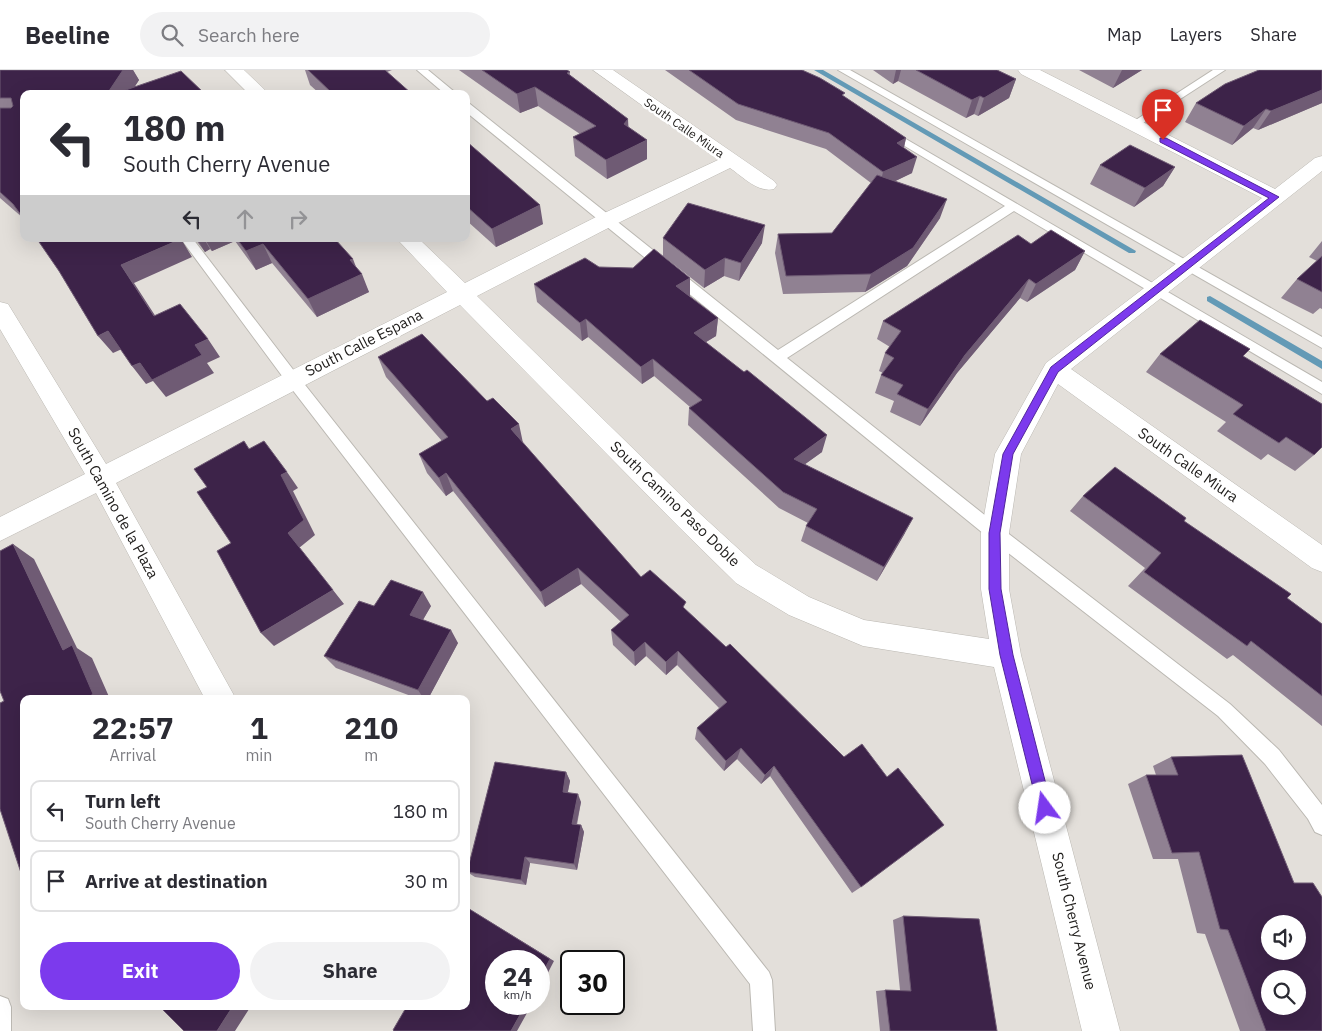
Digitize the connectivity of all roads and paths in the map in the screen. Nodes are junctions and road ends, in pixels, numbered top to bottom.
1 (234, 70) edge
2 (422, 70) edge
3 (602, 70) edge
4 (843, 70) edge
5 (1026, 70) edge
6 (1220, 70) edge
7 (256, 90) edge
8 (447, 90) edge
9 (470, 109) edge
10 (1133, 124) junction
11 (878, 125) edge
12 (730, 161) junction
13 (1322, 162) edge
14 (767, 185) dead end
15 (1275, 197) junction
16 (1014, 206) junction
17 (607, 220) junction
18 (190, 242) edge
19 (410, 242) edge
20 (1187, 266) junction
21 (1156, 290) junction
22 (462, 293) junction
23 (0, 310) edge
24 (1322, 343) edge
25 (778, 357) junction
26 (1054, 369) junction
27 (293, 380) junction
28 (1322, 388) edge
29 (101, 479) junction
30 (0, 530) edge
31 (995, 533) junction
32 (1322, 560) edge
33 (1006, 655) junction
34 (219, 695) edge
35 (1322, 824) edge
36 (0, 1008) edge
37 (0, 1031) edge
38 (764, 1031) edge
39 (1101, 1031) edge

1 - 7 street
2 - 8 lane
3 - 12 street, South Calle Miura
4 - 20 lane
5 - 10 street
6 - 10 lane
9 - 17 lane
10 - 15 street
11 - 16 lane
12 - 14 street, South Calle Miura
12 - 17 street, South Calle Espana
13 - 15 street, South Cherry Avenue
15 - 20 street, South Cherry Avenue
16 - 21 lane
16 - 25 lane
17 - 22 street, South Calle Espana
17 - 25 lane
18 - 27 lane
19 - 22 street, South Camino Paso Doble
20 - 21 street, South Cherry Avenue
20 - 24 lane
21 - 26 street, South Cherry Avenue
21 - 28 lane
22 - 27 street, South Calle Espana
22 - 33 street, South Camino Paso Doble
23 - 29 street, South Camino de la Plaza
25 - 31 lane
26 - 31 street, South Cherry Avenue
26 - 32 street, South Calle Miura
27 - 29 street, South Calle Espana
27 - 38 lane
29 - 30 street, South Calle Espana
29 - 34 street, South Camino de la Plaza
31 - 33 street, South Cherry Avenue
31 - 35 lane
33 - 39 street, South Cherry Avenue
36 - 37 lane

